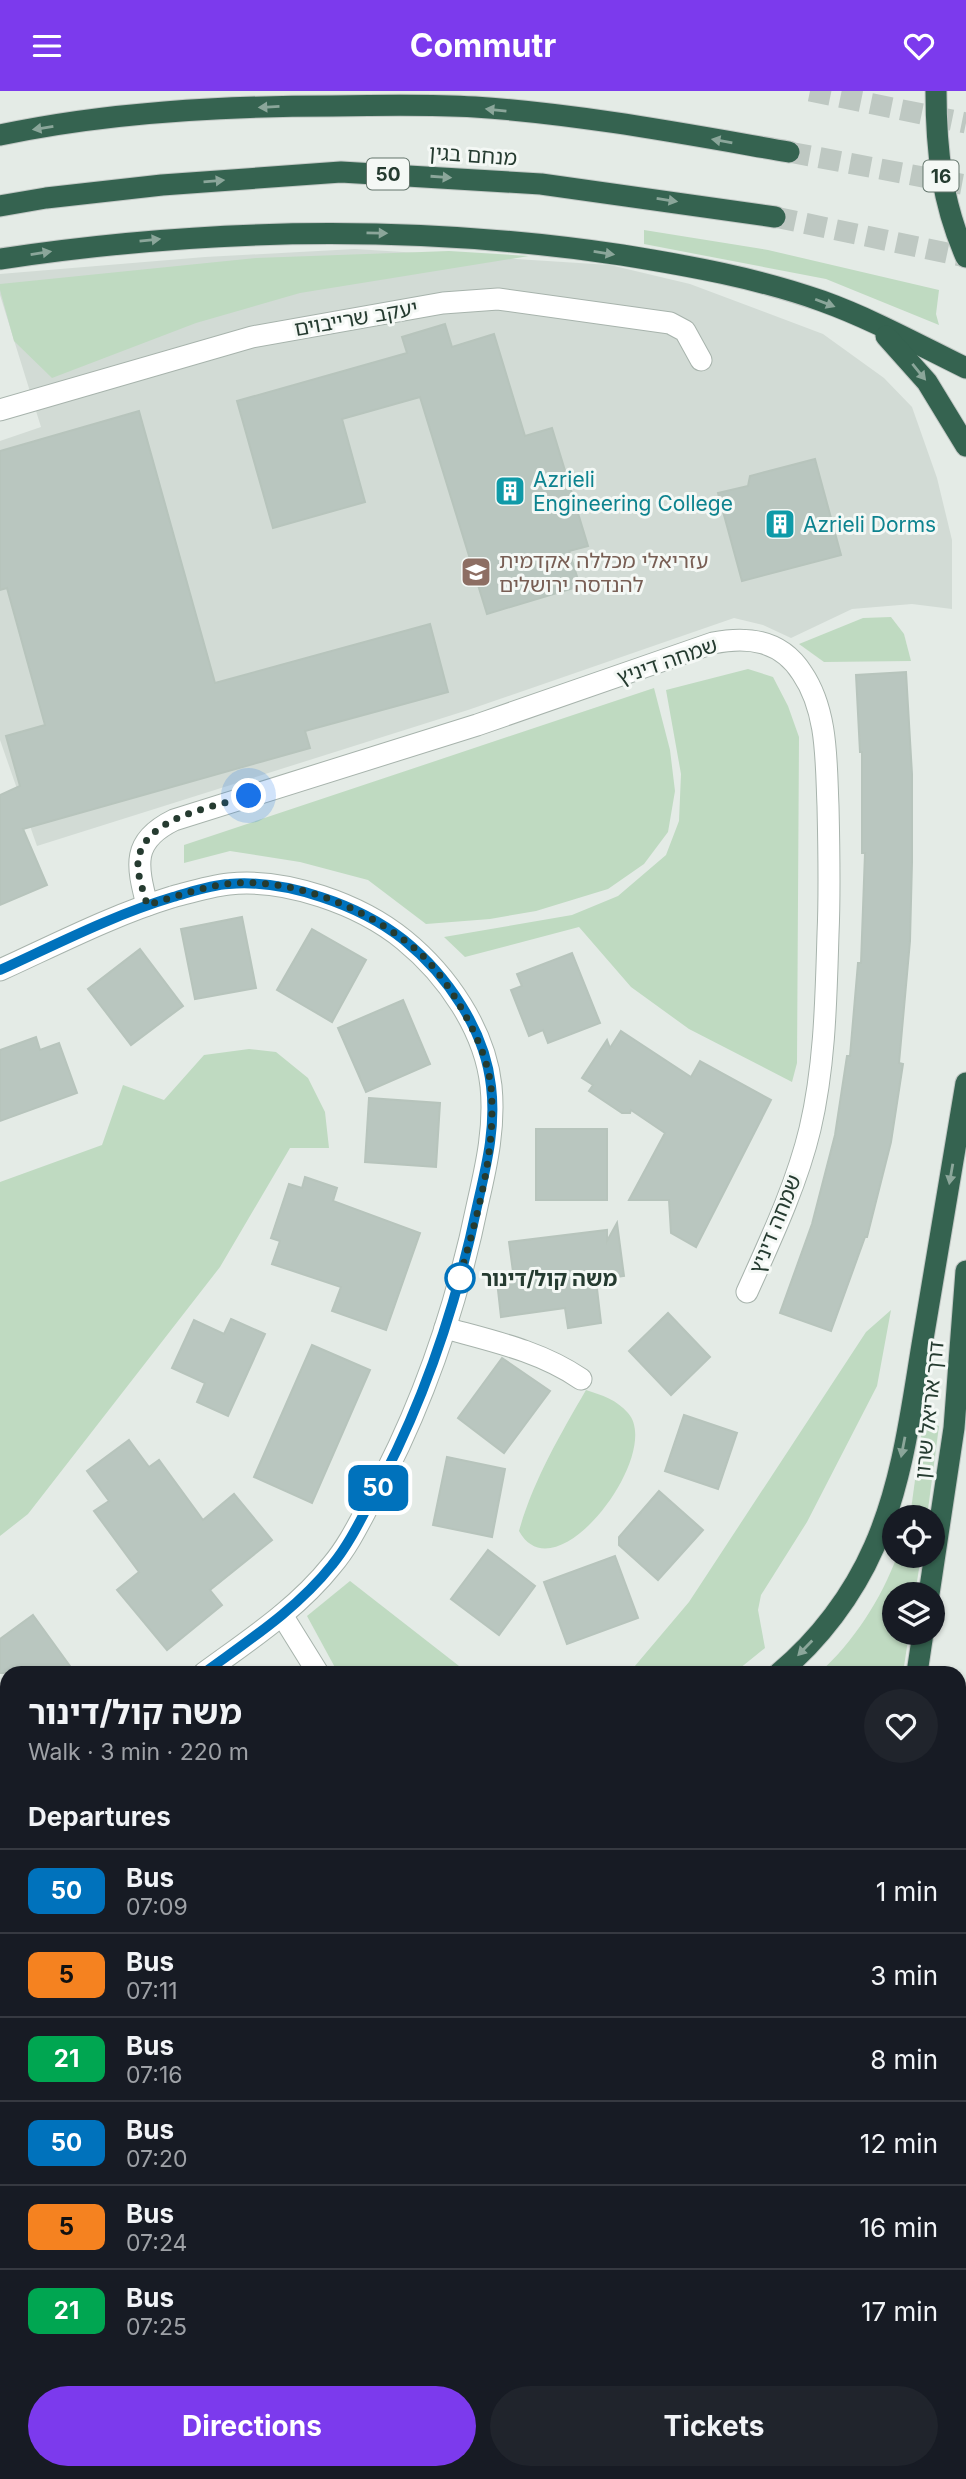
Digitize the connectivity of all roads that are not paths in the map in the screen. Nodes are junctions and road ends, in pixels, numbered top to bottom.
1 (936, 91) edge
2 (0, 135) edge
3 (789, 152) tunnel mouth
4 (0, 206) edge
5 (775, 217) tunnel mouth
6 (966, 257) edge
7 (0, 259) edge
8 (872, 322) junction
9 (701, 360) dead end
10 (966, 368) edge
11 (0, 409) edge
12 (966, 446) edge
13 (147, 905) junction
14 (0, 970) edge
15 (966, 1083) edge
16 (966, 1271) edge
17 (747, 1292) dead end
18 (445, 1328) junction
19 (582, 1378) dead end
20 (931, 1582) edge
21 (282, 1615) junction
22 (921, 1645) edge
23 (213, 1666) edge
24 (314, 1666) edge
25 (786, 1666) edge
26 (918, 1666) edge

1 - 6 highway, 16
3 -> 2 highway
4 -> 5 highway, מנחם בגין / 50
7 -> 8 highway
8 - 10 highway
8 -> 12 highway
9 - 11 street, יעקב שרייבוים
13 - 14 street
13 - 17 street, שמחה דיניץ
13 - 18 street
15 -> 25 highway
16 - 20 highway, דרך אריאל שרון
18 - 19 street
18 - 21 street
21 - 23 street
21 - 24 street
22 - 26 highway

